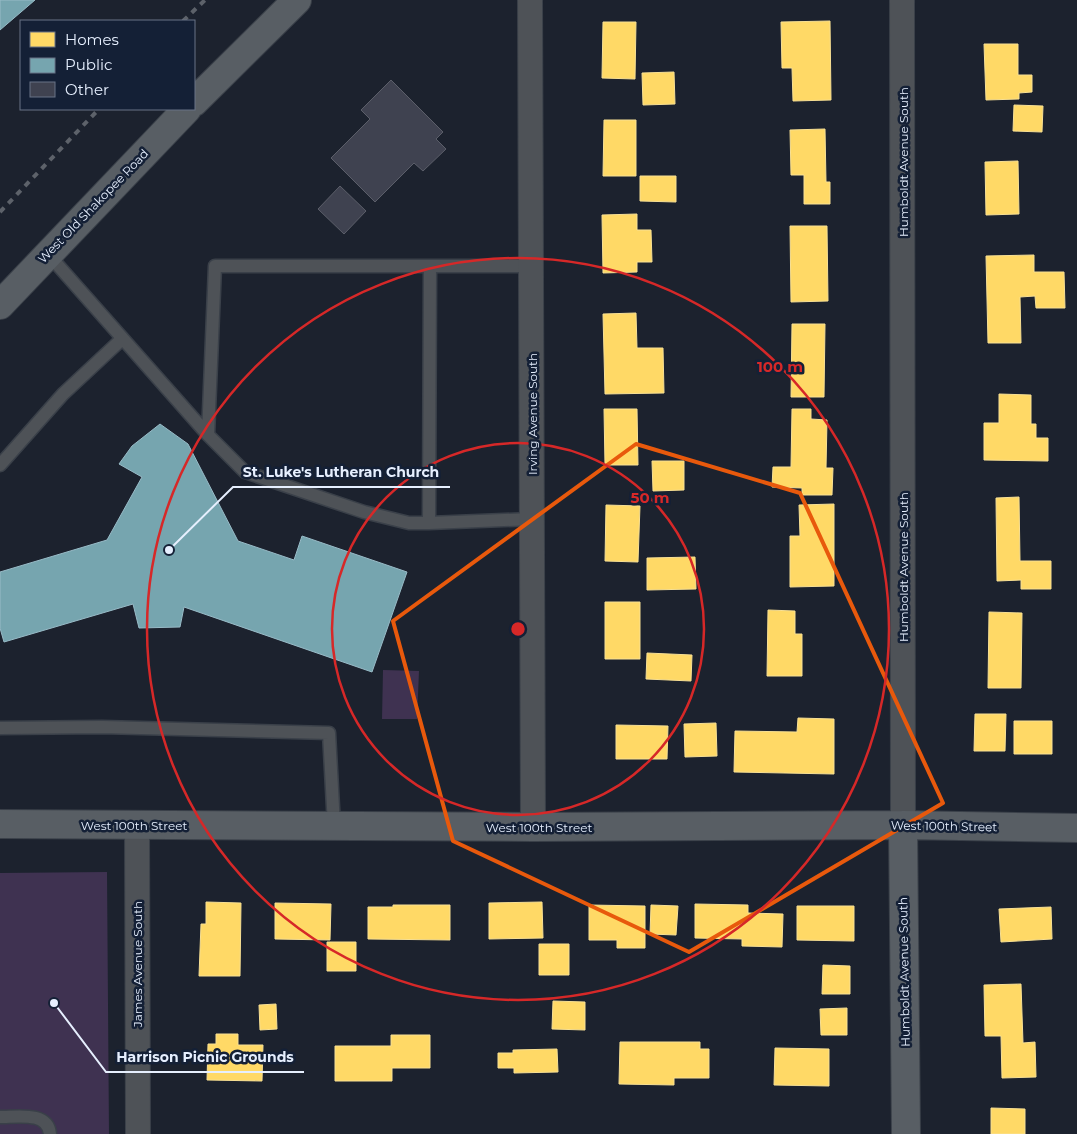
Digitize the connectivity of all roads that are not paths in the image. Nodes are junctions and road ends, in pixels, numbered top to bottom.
1 (297, 0) edge
2 (530, 0) edge
3 (902, 0) edge
4 (195, 101) edge
5 (186, 110) edge
6 (48, 254) junction
7 (430, 266) junction
8 (531, 266) junction
9 (0, 305) edge
10 (122, 339) junction
11 (208, 436) junction
12 (0, 465) edge
13 (532, 519) junction
14 (429, 523) junction
15 (0, 728) edge
16 (0, 824) edge
17 (136, 824) junction
18 (903, 825) junction
19 (334, 826) junction
20 (534, 827) junction
21 (1077, 828) edge
22 (0, 1117) edge
23 (50, 1134) edge
24 (138, 1134) edge
25 (906, 1134) edge

1 - 4 street
2 - 8 street, Irving Avenue South
3 - 18 street, Humboldt Avenue South
5 - 6 street, West Old Shakopee Road
6 - 9 street, West Old Shakopee Road
6 - 10 lane
7 - 8 lane
7 - 11 lane
7 - 14 lane
8 - 13 street, Irving Avenue South
10 - 11 lane
10 - 12 lane
11 - 14 lane
13 - 14 lane
13 - 20 street, Irving Avenue South
15 - 19 lane
16 - 17 street, West 100th Street
17 - 19 street, West 100th Street
17 - 24 street, James Avenue South
18 - 20 street, West 100th Street
18 - 21 street, West 100th Street
18 - 25 street, Humboldt Avenue South
19 - 20 street, West 100th Street
22 - 23 lane

